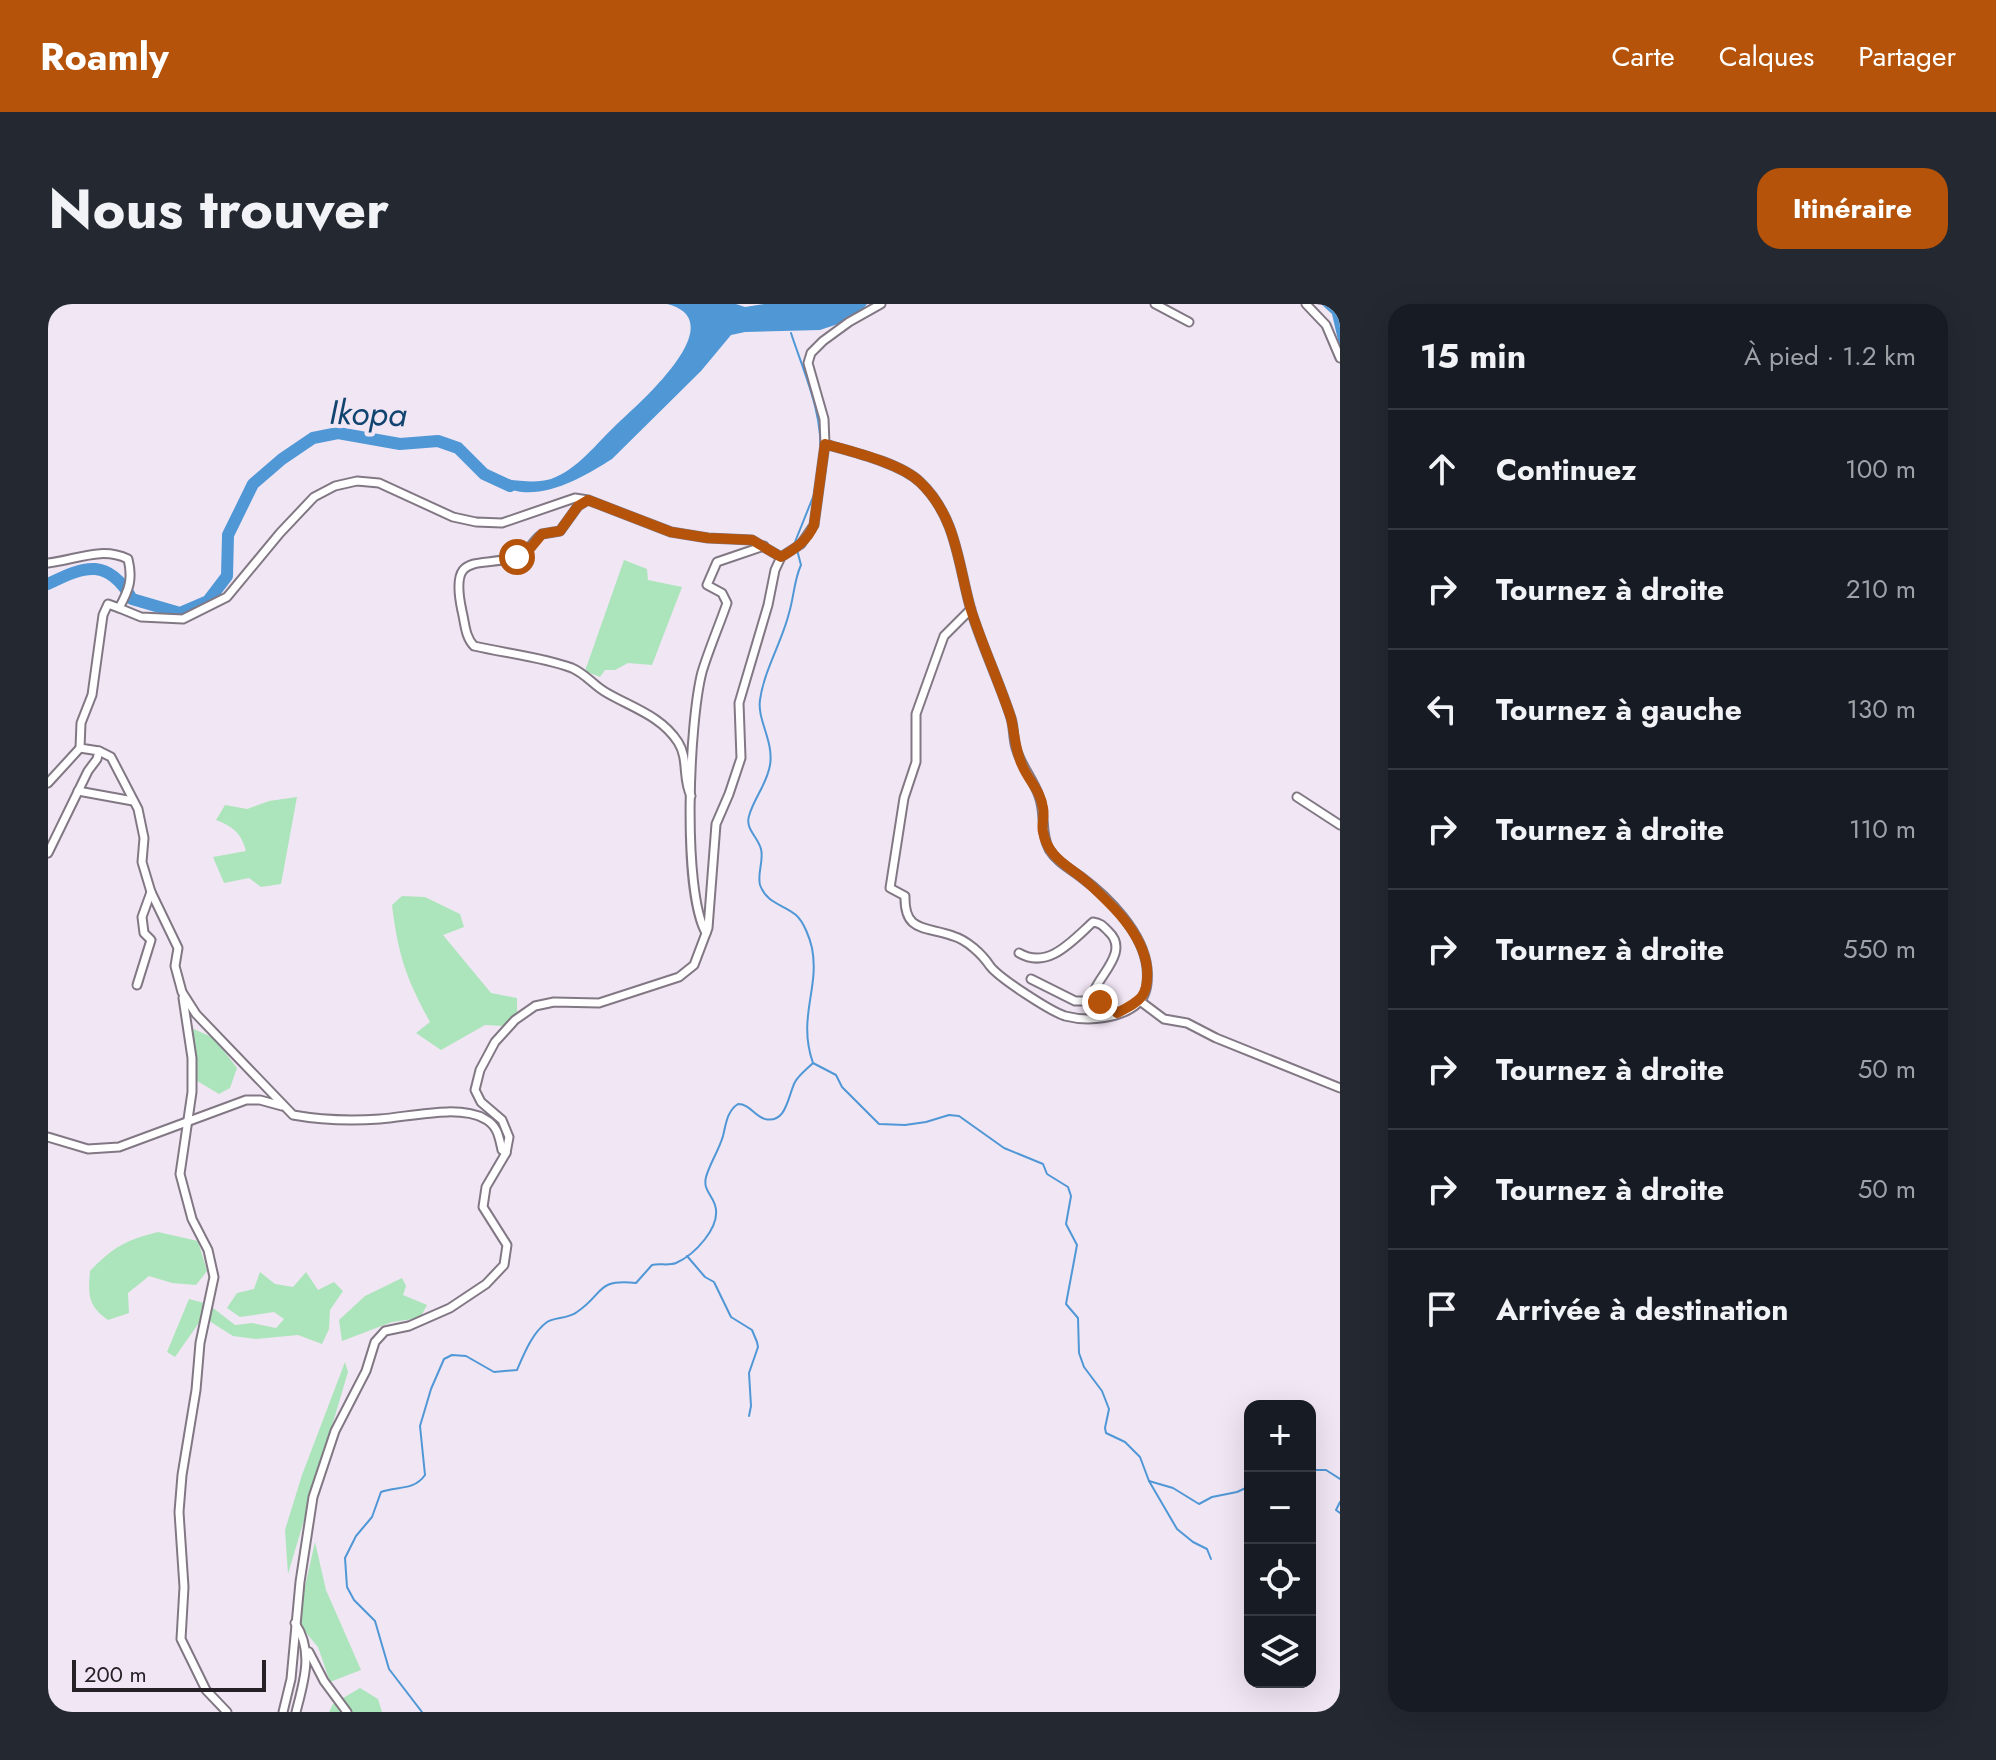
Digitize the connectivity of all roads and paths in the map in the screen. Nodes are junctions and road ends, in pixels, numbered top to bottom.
1 (881, 304) edge
2 (1155, 304) edge
3 (1306, 304) edge
4 (1189, 322) dead end
5 (1340, 358) edge
6 (825, 444) junction
7 (588, 500) junction
8 (764, 546) junction
9 (784, 556) junction
10 (48, 563) edge
11 (120, 606) junction
12 (971, 609) junction
13 (80, 748) junction
14 (99, 751) junction
15 (48, 783) edge
16 (78, 791) junction
17 (691, 796) junction
18 (1297, 797) dead end
19 (133, 801) junction
20 (1340, 825) edge
21 (48, 853) edge
22 (151, 892) junction
23 (706, 933) junction
24 (1019, 953) dead end
25 (1031, 979) dead end
26 (137, 985) dead end
27 (182, 992) junction
28 (1105, 1001) junction
29 (1140, 1001) junction
30 (1117, 1013) junction
31 (1340, 1088) edge
32 (282, 1106) junction
33 (187, 1122) junction
34 (48, 1137) edge
35 (506, 1153) junction
36 (295, 1623) junction
37 (308, 1650) junction
38 (227, 1712) edge
39 (283, 1712) edge
40 (296, 1712) edge
41 (347, 1712) edge

1 - 6 street
2 - 4 street
3 - 5 street
6 - 9 street
6 - 12 street
7 - 8 street
7 - 11 street
7 - 17 street
8 - 9 street
8 - 17 street
9 - 23 street
10 - 11 street
11 - 13 street
12 - 29 street
12 - 30 street
13 - 14 street
13 - 15 street
14 - 16 street
14 - 19 street
16 - 19 street
16 - 21 street
17 - 23 street
18 - 20 street
19 - 22 street
22 - 26 street
22 - 27 street
23 - 35 street
24 - 28 street
25 - 28 street
27 - 32 street
27 - 33 street
28 - 30 street
29 - 30 street
29 - 31 street
32 - 33 street
32 - 35 street
33 - 34 street
33 - 38 street
35 - 36 street
36 - 37 street
36 - 39 street
37 - 40 street
37 - 41 street

